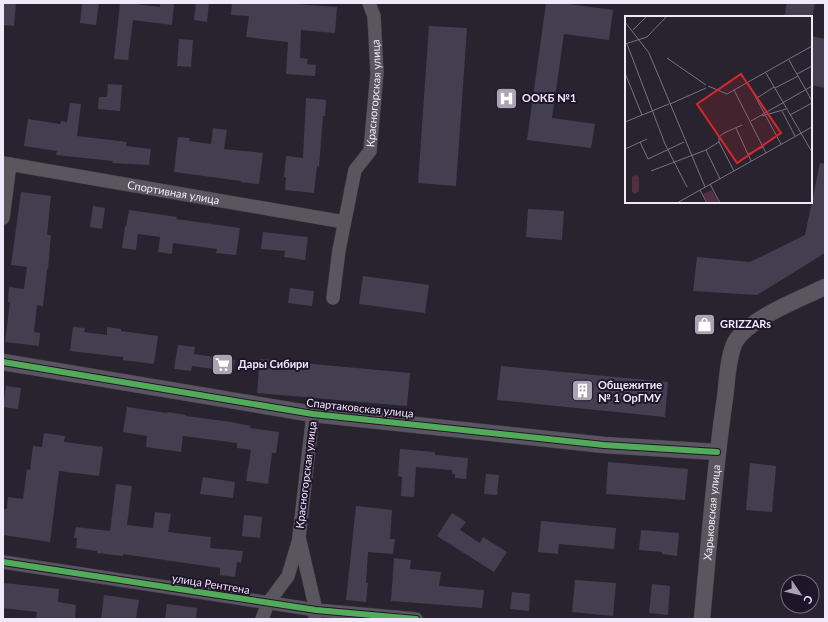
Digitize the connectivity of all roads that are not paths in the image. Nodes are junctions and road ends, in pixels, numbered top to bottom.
1 (369, 3) edge
2 (6, 163) edge
3 (3, 218) edge
4 (344, 222) junction
5 (825, 287) edge
6 (333, 298) dead end
7 (3, 362) edge
8 (313, 414) junction
9 (717, 452) junction
10 (299, 537) junction
11 (3, 562) edge
12 (268, 603) junction
13 (315, 614) edge
14 (262, 619) edge
15 (416, 619) edge
16 (702, 619) edge

1 - 4 street, Красногорская улица
2 - 3 street
2 - 4 street, Спортивная улица
4 - 6 street, Красногорская улица
5 - 9 street, Харьковская улица
7 - 8 street, Спартаковская улица
8 - 9 street, Спартаковская улица
8 - 10 street, Красногорская улица
9 - 16 street, Харьковская улица
10 - 12 street, Красногорская улица
10 - 13 street, Красногорская улица
11 - 12 street, улица Рентгена
12 - 13 street, улица Рентгена
12 - 14 street, Красногорская улица
13 - 15 street, улица Рентгена

